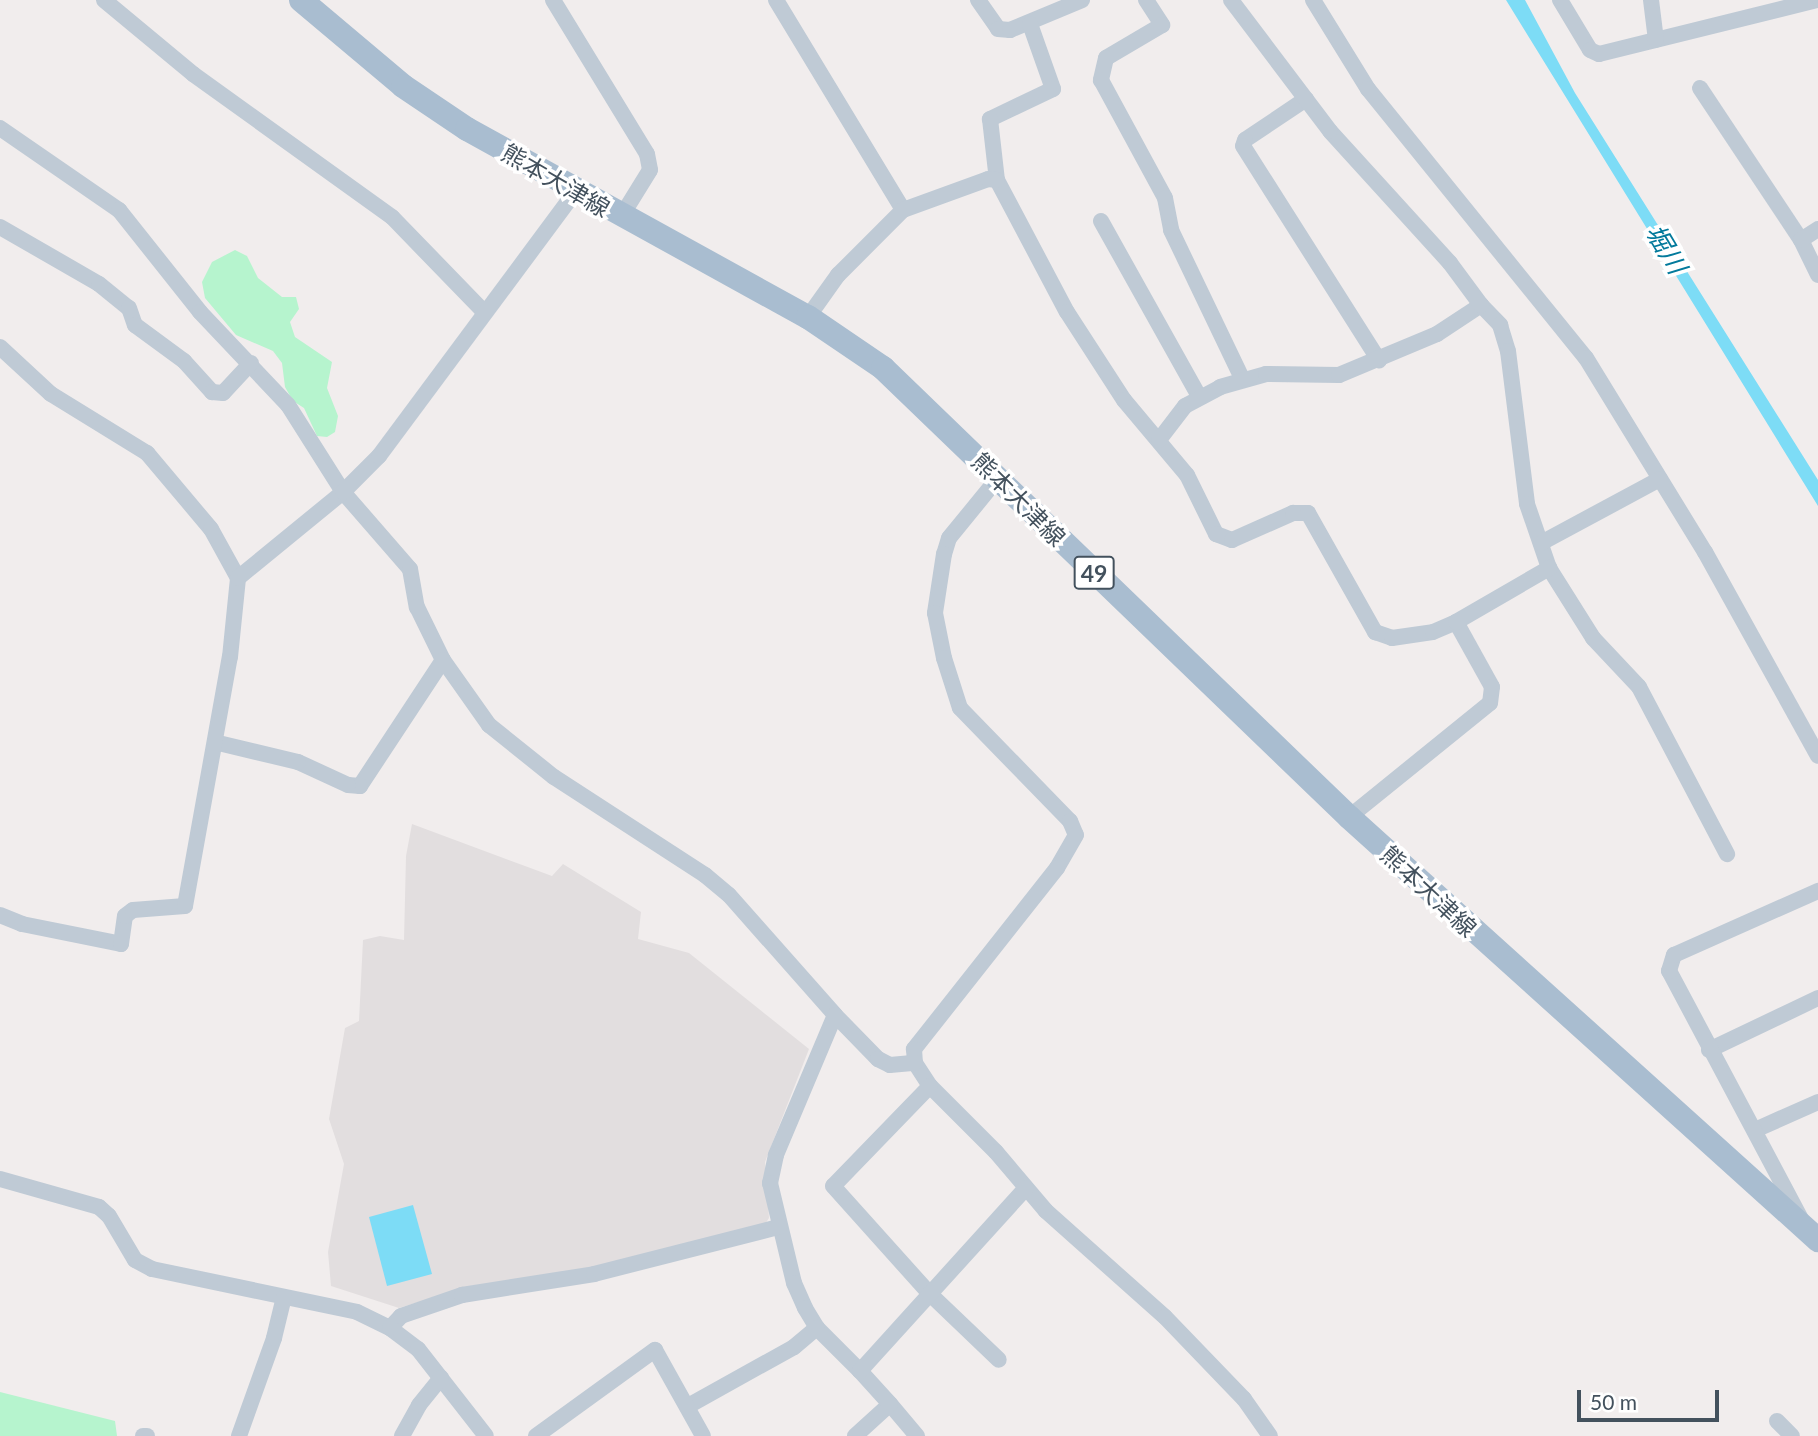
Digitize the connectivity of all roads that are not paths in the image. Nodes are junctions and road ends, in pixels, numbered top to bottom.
1 (104, 0) edge
2 (302, 0) edge
3 (553, 0) edge
4 (776, 0) edge
5 (978, 0) edge
6 (1082, 0) edge
7 (1146, 0) edge
8 (1231, 0) edge
9 (1313, 0) edge
10 (1560, 0) edge
11 (1651, 0) edge
12 (1748, 0) edge
13 (1817, 0) edge
14 (1751, 17) junction
15 (1030, 24) junction
16 (1656, 40) junction
17 (1700, 88) dead end
18 (1306, 99) junction
19 (0, 128) edge
20 (997, 180) junction
21 (576, 191) junction
22 (903, 210) junction
23 (621, 217) junction
24 (1101, 221) dead end
25 (0, 227) edge
26 (1818, 229) edge
27 (1801, 240) junction
28 (1818, 275) edge
29 (1481, 305) junction
30 (484, 312) junction
31 (808, 317) junction
32 (0, 347) edge
33 (1379, 360) junction
34 (251, 363) junction
35 (1243, 380) junction
36 (1199, 396) junction
37 (1159, 440) junction
38 (998, 478) junction
39 (1660, 479) junction
40 (343, 492) junction
41 (1541, 543) junction
42 (1549, 568) junction
43 (238, 578) junction
44 (1456, 622) junction
45 (443, 660) junction
46 (215, 742) junction
47 (1818, 756) edge
48 (1349, 817) junction
49 (1727, 854) dead end
50 (1818, 891) edge
51 (0, 915) edge
52 (1818, 998) edge
53 (835, 1015) junction
54 (1709, 1050) junction
55 (915, 1063) junction
56 (930, 1086) junction
57 (1818, 1102) edge
58 (1755, 1130) junction
59 (0, 1179) edge
60 (1026, 1188) junction
61 (779, 1227) junction
62 (1812, 1234) edge
63 (930, 1294) junction
64 (284, 1297) junction
65 (390, 1328) junction
66 (817, 1328) junction
67 (999, 1360) dead end
68 (860, 1371) junction
69 (442, 1378) junction
70 (890, 1404) junction
71 (688, 1406) junction
72 (1777, 1421) dead end
73 (239, 1436) edge
74 (402, 1436) edge
75 (486, 1436) edge
76 (536, 1436) edge
77 (703, 1436) edge
78 (855, 1436) edge
79 (917, 1436) edge
80 (1270, 1436) edge
81 (1792, 1436) edge

1 - 30 street
2 - 21 main road, 熊本大津線 / 49
3 - 23 street
4 - 22 street
5 - 15 street
6 - 15 street
7 - 35 street
8 - 18 street
9 - 39 street
10 - 16 street
11 - 16 street
12 - 14 street
13 - 14 street
14 - 16 street
15 - 20 street
17 - 27 street
18 - 29 street
18 - 33 street
19 - 34 street
20 - 22 street
20 - 37 street
21 - 23 main road, 熊本大津線 / 49
21 - 30 street
22 - 31 street
23 - 31 main road, 熊本大津線 / 49
24 - 36 street
25 - 34 street
26 - 27 street
27 - 28 street
29 - 33 street
29 - 41 street
30 - 40 street
31 - 38 main road, 熊本大津線 / 49
32 - 43 street
33 - 35 street
34 - 40 street
35 - 36 street
36 - 37 street
37 - 44 street
38 - 48 main road, 熊本大津線 / 49
38 - 55 street
39 - 41 street
39 - 47 street
40 - 43 street
40 - 45 street
41 - 42 street
42 - 44 street
42 - 49 street
43 - 46 street
44 - 48 street
45 - 46 street
45 - 53 street
46 - 51 street
48 - 62 main road, 熊本大津線 / 49
50 - 54 street
52 - 54 street
53 - 55 street
53 - 61 street
54 - 58 street
55 - 56 street
56 - 60 street
56 - 63 street
57 - 58 street
58 - 62 street
59 - 64 street
60 - 63 street
60 - 80 street
61 - 65 street
61 - 66 street
63 - 67 street
63 - 68 street
64 - 65 street
64 - 73 street
65 - 69 street
66 - 68 street
66 - 71 street
68 - 70 street
69 - 74 street
69 - 75 street
70 - 78 street
70 - 79 street
71 - 76 street
71 - 77 street
72 - 81 street

